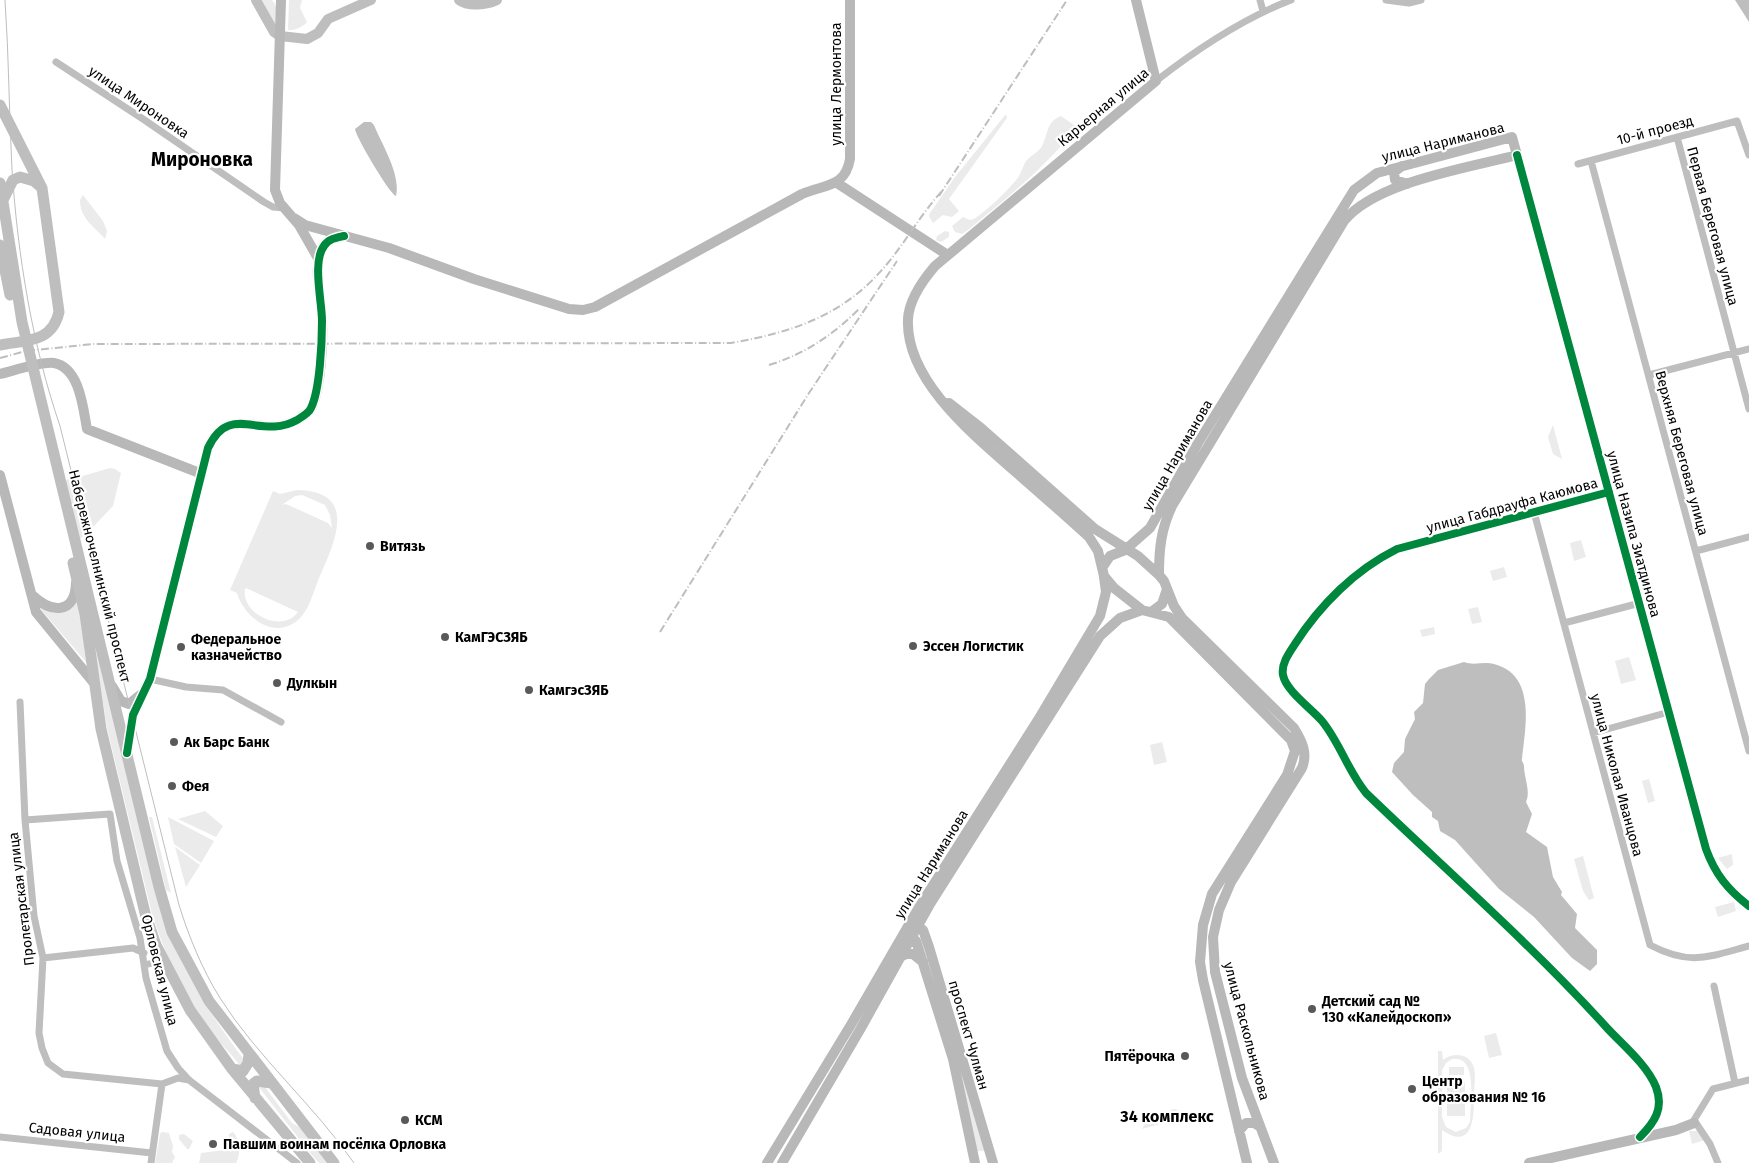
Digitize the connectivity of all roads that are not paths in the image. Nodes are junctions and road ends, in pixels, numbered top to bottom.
1 (850, 0) edge
2 (1136, 0) edge
3 (1260, 0) edge
4 (1291, 0) edge
5 (1386, 0) edge
6 (1421, 0) edge
7 (282, 3) edge
8 (1263, 11) junction
9 (56, 62) dead end
10 (1156, 81) junction
11 (0, 104) edge
12 (1677, 137) junction
13 (1517, 155) junction
14 (1749, 155) edge
15 (1591, 161) junction
16 (1578, 164) dead end
17 (1403, 165) junction
18 (0, 183) edge
19 (837, 183) junction
20 (1406, 184) junction
21 (42, 188) junction
22 (3, 202) junction
23 (284, 208) junction
24 (294, 218) junction
25 (344, 236) junction
26 (0, 245) edge
27 (946, 254) junction
28 (319, 260) junction
29 (19, 323) junction
30 (0, 345) edge
31 (1749, 349) edge
32 (1734, 353) junction
33 (0, 374) edge
34 (1649, 375) junction
35 (34, 383) junction
36 (941, 397) junction
37 (1749, 409) edge
38 (202, 474) junction
39 (0, 476) edge
40 (1609, 492) junction
41 (1534, 512) junction
42 (1749, 537) edge
43 (1125, 550) junction
44 (1696, 550) junction
45 (1103, 573) junction
46 (76, 575) junction
47 (1159, 575) junction
48 (1167, 589) junction
49 (30, 593) junction
50 (1640, 603) junction
51 (1146, 611) junction
52 (1564, 624) junction
53 (150, 679) junction
54 (94, 683) junction
55 (110, 683) junction
56 (144, 690) junction
57 (20, 702) dead end
58 (1669, 712) junction
59 (1749, 716) edge
60 (1740, 719) junction
61 (281, 722) dead end
62 (1593, 733) junction
63 (1749, 751) edge
64 (127, 753) junction
65 (24, 820) junction
66 (1749, 905) edge
67 (914, 922) junction
68 (908, 933) junction
69 (1749, 946) edge
70 (144, 953) junction
71 (43, 958) junction
72 (897, 959) junction
73 (163, 960) junction
74 (923, 962) junction
75 (145, 965) junction
76 (1714, 986) dead end
77 (856, 1026) junction
78 (249, 1054) junction
79 (232, 1069) junction
80 (189, 1080) junction
81 (1749, 1080) edge
82 (162, 1084) junction
83 (271, 1084) junction
84 (1736, 1084) junction
85 (255, 1098) junction
86 (1251, 1101) junction
87 (1234, 1106) junction
88 (1694, 1123) junction
89 (1259, 1126) junction
90 (1239, 1130) junction
91 (0, 1137) edge
92 (1640, 1137) junction
93 (152, 1152) junction
94 (992, 1161) edge
95 (151, 1163) edge
96 (297, 1163) edge
97 (310, 1163) edge
98 (334, 1163) edge
99 (767, 1163) edge
100 (782, 1163) edge
101 (975, 1163) edge
102 (1247, 1163) edge
103 (1274, 1163) edge
104 (1529, 1163) edge
105 (1718, 1163) edge

1 - 19 main road, улица Лермонтова
2 - 10 main road
3 - 8 street
4 - 8 street, Карьерная улица
5 - 6 street
7 - 23 main road
8 - 10 street, Карьерная улица
9 - 23 street, улица Мироновка
10 - 27 main road, Карьерная улица
11 - 21 main road
12 - 14 street, 10-й проезд
12 - 15 street, 10-й проезд
12 - 32 street, Первая Береговая улица
13 - 17 main road, улица Нариманова
13 - 20 main road, улица Нариманова
13 - 40 street, улица Назипа Зиатдинова
15 - 16 street, 10-й проезд
15 - 34 street, Верхняя Береговая улица
17 - 20 main road
17 - 43 main road, улица Нариманова
18 - 22 main road, Набережночелнинский проспект
19 - 25 main road
19 - 27 main road
20 - 47 main road, улица Нариманова
21 - 22 main road
21 - 30 main road
22 - 29 main road, Набережночелнинский проспект
23 - 24 main road
24 - 25 main road
24 - 28 main road
25 - 28 main road
26 - 29 main road, Набережночелнинский проспект
27 - 36 main road, Карьерная улица
28 - 38 main road
29 - 35 main road, Набережночелнинский проспект
31 - 32 street
32 - 34 street
32 - 37 street, Первая Береговая улица
33 - 38 main road
34 - 44 street, Верхняя Береговая улица
35 - 46 main road, Набережночелнинский проспект
35 - 55 main road, Набережночелнинский проспект
36 - 43 main road
36 - 45 main road
38 - 53 main road
39 - 49 main road
40 - 41 street, улица Габдрауфа Каюмова
40 - 50 street, улица Назипа Зиатдинова
41 - 52 street, улица Николая Иванцова
41 - 92 street, улица Габдрауфа Каюмова
42 - 44 street
43 - 45 main road, улица Нариманова
43 - 47 main road
44 - 60 street, Верхняя Береговая улица
45 - 51 main road, улица Раскольникова
45 - 67 main road, улица Нариманова
46 - 49 main road
46 - 54 main road, Набережночелнинский проспект
47 - 48 main road, улица Раскольникова
48 - 51 main road
48 - 86 main road, улица Раскольникова
49 - 54 main road
50 - 52 street
50 - 58 street, улица Назипа Зиатдинова
51 - 67 main road, улица Нариманова
51 - 87 main road, улица Раскольникова
52 - 62 street, улица Николая Иванцова
53 - 56 main road
53 - 61 street
54 - 73 main road, Набережночелнинский проспект
55 - 56 main road
55 - 64 main road, Набережночелнинский проспект
56 - 64 main road
57 - 65 street, Пролетарская улица
58 - 62 street
58 - 66 street, улица Назипа Зиатдинова
59 - 60 street
60 - 63 street, Верхняя Береговая улица
62 - 69 street, улица Николая Иванцова
64 - 78 main road, Набережночелнинский проспект
65 - 70 street, Орловская улица
65 - 71 street, Пролетарская улица
67 - 68 main road, улица Нариманова
67 - 94 main road, проспект Чулман
68 - 72 main road, улица Нариманова
68 - 74 main road, проспект Чулман
68 - 77 main road, улица Нариманова
70 - 71 street
70 - 75 street, Орловская улица
71 - 82 street, Пролетарская улица
72 - 74 main road
72 - 77 main road, улица Нариманова
73 - 75 street
73 - 79 main road, Набережночелнинский проспект
74 - 101 main road, проспект Чулман
75 - 80 street, Орловская улица
76 - 84 street
77 - 99 main road, улица Нариманова
77 - 100 main road, улица Нариманова
78 - 79 main road
78 - 83 main road, Набережночелнинский проспект
79 - 85 main road, Набережночелнинский проспект
80 - 82 street, Пролетарская улица
80 - 96 street, Орловская улица
81 - 84 street
82 - 93 street
83 - 85 main road
83 - 98 main road, Набережночелнинский проспект
84 - 88 street
85 - 97 main road, Набережночелнинский проспект
86 - 87 main road
86 - 89 main road, улица Раскольникова
87 - 90 main road, улица Раскольникова
88 - 92 main road
88 - 105 street
89 - 90 main road
89 - 103 main road, улица Раскольникова
90 - 102 main road, улица Раскольникова
91 - 93 street, Садовая улица
92 - 104 main road
93 - 95 street
94 - 101 main road

